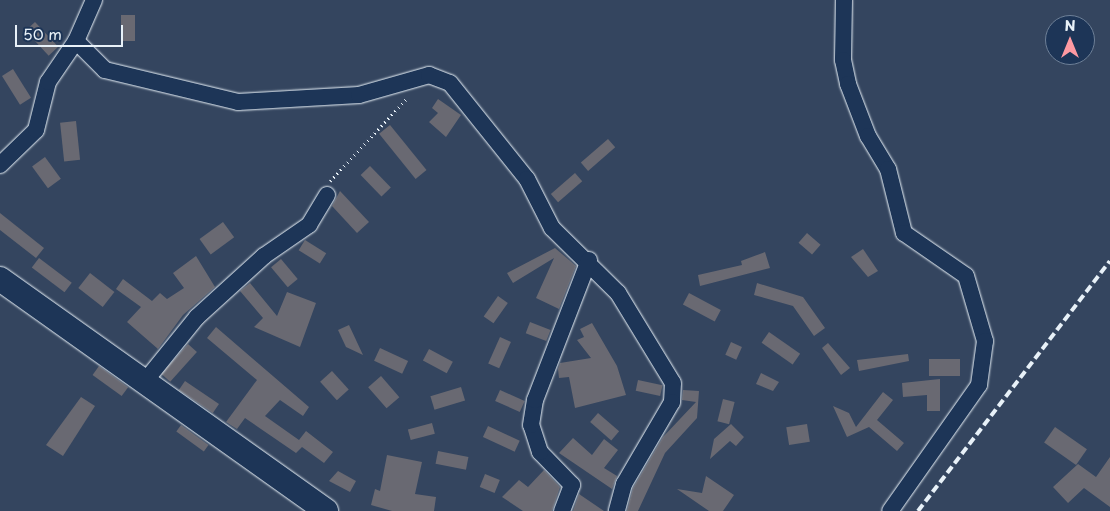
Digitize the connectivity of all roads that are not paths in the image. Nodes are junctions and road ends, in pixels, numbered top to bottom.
1 (94, 0) edge
2 (844, 0) edge
3 (76, 41) junction
4 (0, 165) edge
5 (327, 195) road end
6 (588, 260) junction
7 (0, 279) edge
8 (146, 380) junction
9 (326, 511) edge
10 (562, 511) edge
11 (617, 511) edge
12 (890, 511) edge

1 - 3 street
2 - 12 street
3 - 4 street
3 - 6 street
5 - 8 street
6 - 10 street
6 - 11 street
7 - 8 street
8 - 9 street

